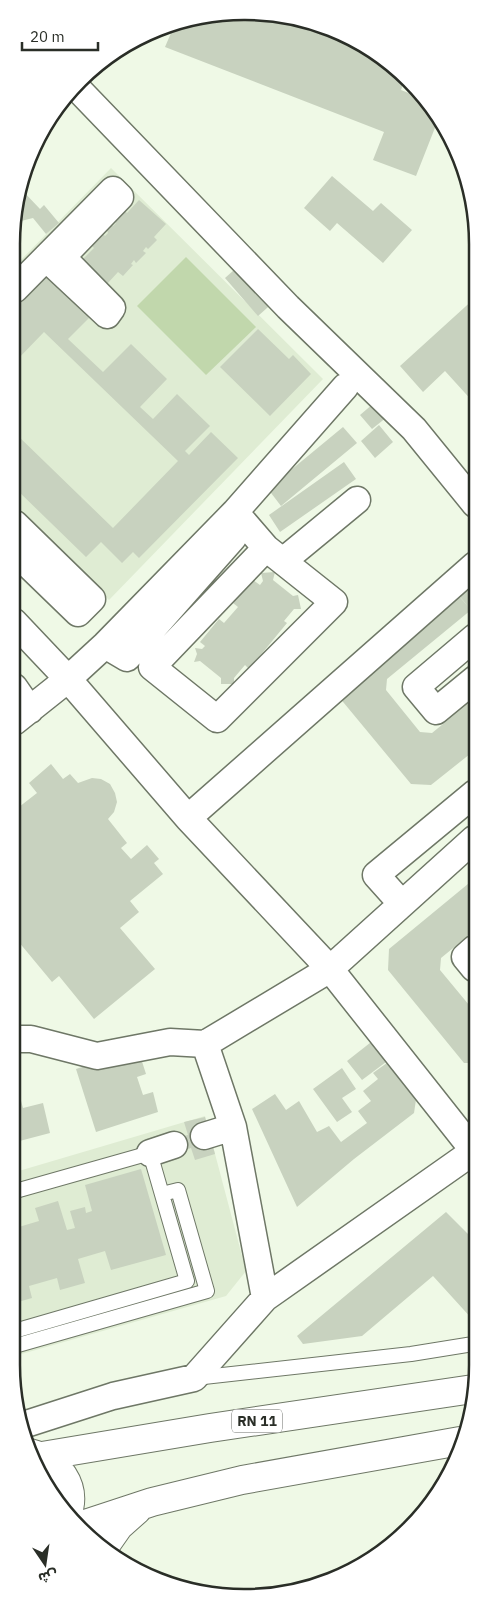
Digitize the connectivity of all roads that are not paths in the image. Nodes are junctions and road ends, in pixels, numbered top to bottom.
1 (81, 91) edge
2 (46, 258) junction
3 (20, 285) edge
4 (345, 387) dead end
5 (469, 497) edge
6 (357, 500) dead end
7 (240, 518) junction
8 (20, 530) edge
9 (274, 555) junction
10 (20, 557) edge
11 (469, 570) edge
12 (20, 628) edge
13 (469, 642) edge
14 (68, 679) junction
15 (469, 684) edge
16 (22, 716) edge
17 (469, 797) edge
18 (188, 818) junction
19 (469, 844) edge
20 (402, 904) junction
21 (330, 969) junction
22 (20, 1037) edge
23 (205, 1044) junction
24 (233, 1126) junction
25 (204, 1136) dead end
26 (469, 1145) edge
27 (469, 1155) edge
28 (20, 1190) edge
29 (162, 1194) junction
30 (265, 1298) junction
31 (20, 1329) edge
32 (20, 1344) edge
33 (469, 1345) edge
34 (194, 1378) junction
35 (468, 1390) edge
36 (28, 1422) edge
37 (455, 1442) edge
38 (38, 1453) edge
39 (40, 1457) edge
40 (152, 1502) junction
41 (71, 1507) edge
42 (79, 1516) edge
43 (107, 1543) edge

1 - 5 street
2 - 2 street
2 - 3 street
4 - 7 street
6 - 9 street
7 - 9 street
7 - 14 street
8 - 10 street
9 - 9 street
11 - 18 street
12 - 14 street
13 - 15 street
14 - 16 street
14 - 18 street
17 - 20 street
18 - 21 street
19 - 20 street
20 - 21 street
21 - 23 street
21 - 26 street
22 - 23 street
23 - 24 street
24 - 25 street
24 - 30 street
27 - 30 street
28 - 29 lane
29 - 31 lane
29 - 32 lane
30 - 34 street
33 - 34 lane
34 - 36 street
35 - 38 highway, RN 11
37 - 40 highway
39 - 41 highway
40 - 42 highway
40 - 43 highway

